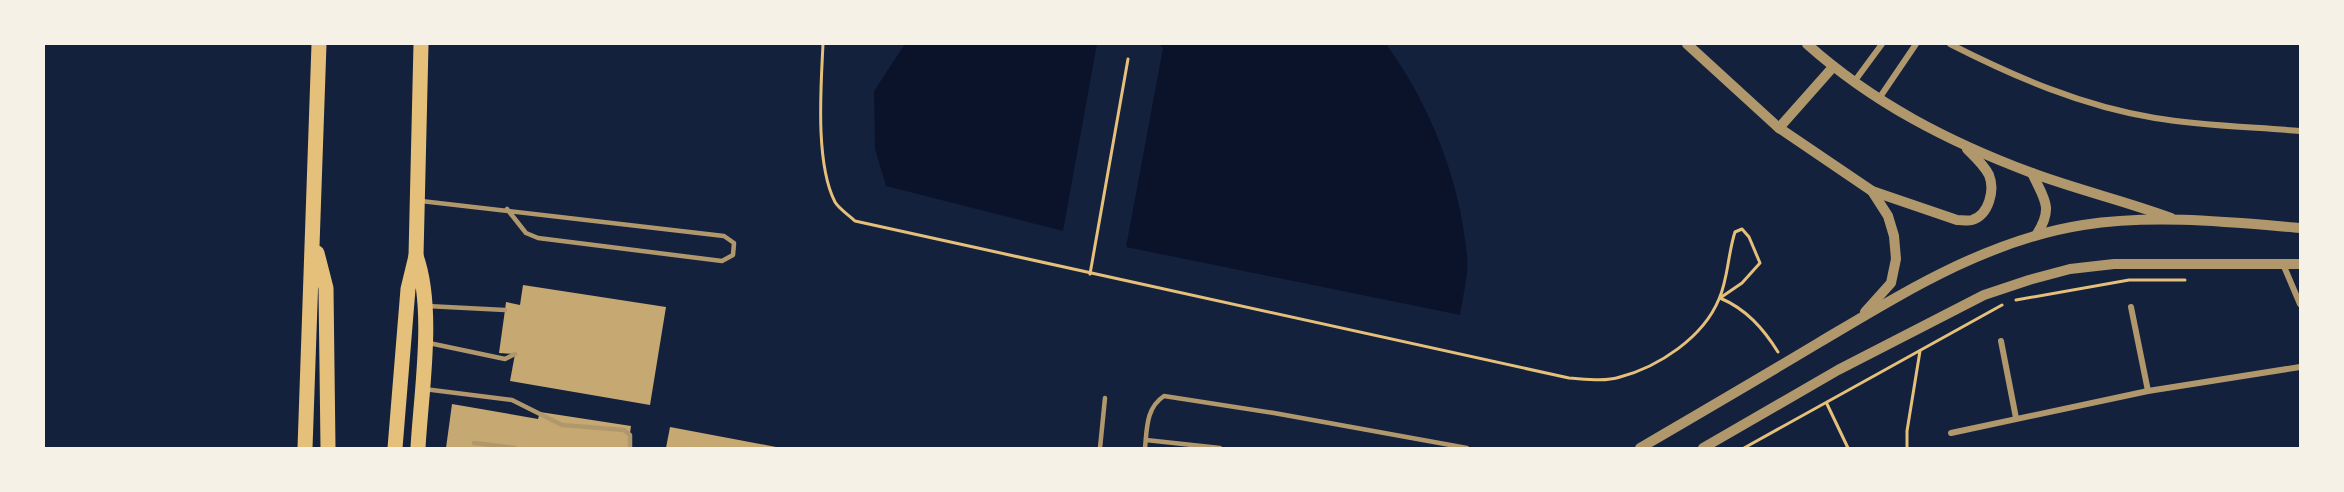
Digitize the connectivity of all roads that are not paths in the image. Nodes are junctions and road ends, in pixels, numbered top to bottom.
1 (319, 44) edge
2 (421, 44) edge
3 (1687, 44) edge
4 (1807, 44) edge
5 (1882, 44) edge
6 (1916, 44) edge
7 (1950, 44) edge
8 (1833, 67) junction
9 (1853, 83) junction
10 (1878, 100) junction
11 (1779, 128) junction
12 (2301, 131) edge
13 (1965, 146) junction
14 (2032, 173) junction
15 (1872, 191) junction
16 (415, 200) junction
17 (507, 209) junction
18 (2178, 220) junction
19 (2301, 228) edge
20 (312, 233) junction
21 (2037, 234) junction
22 (416, 256) junction
23 (2283, 264) junction
24 (2301, 264) edge
25 (2301, 303) edge
26 (424, 306) junction
27 (2131, 307) dead end
28 (505, 310) dead end
29 (1857, 320) junction
30 (2001, 341) dead end
31 (424, 342) junction
32 (514, 354) dead end
33 (2301, 367) edge
34 (421, 388) junction
35 (2148, 391) junction
36 (1105, 398) dead end
37 (2016, 418) junction
38 (1951, 433) dead end
39 (1146, 440) junction
40 (474, 443) dead end
41 (305, 448) edge
42 (328, 448) edge
43 (395, 448) edge
44 (418, 448) edge
45 (515, 448) edge
46 (630, 448) edge
47 (1100, 448) edge
48 (1145, 448) edge
49 (1220, 448) edge
50 (1467, 448) edge
51 (1640, 448) edge
52 (1703, 448) edge

1 - 20 highway
2 - 16 highway
3 - 11 street
4 - 8 street
5 - 9 street
6 - 10 street
7 - 12 street
8 - 9 street
8 - 11 street
9 - 10 street
10 - 13 street
11 - 15 street
13 - 14 street
13 - 15 street
14 - 18 street
14 - 21 street
15 - 29 street
16 - 17 lane
16 - 22 highway
17 - 17 lane
18 - 19 street
18 - 21 street
20 - 41 highway
20 - 42 highway
21 - 29 street
22 - 26 highway
22 - 43 highway
23 - 24 street
23 - 25 street
23 - 52 street
26 - 28 lane
26 - 31 highway
27 - 35 street
29 - 51 street
30 - 37 street
31 - 32 lane
31 - 34 highway
33 - 35 street
34 - 44 highway
34 - 46 lane
35 - 37 street
36 - 47 lane
37 - 38 street
39 - 48 lane
39 - 49 lane
39 - 50 lane
40 - 45 lane

